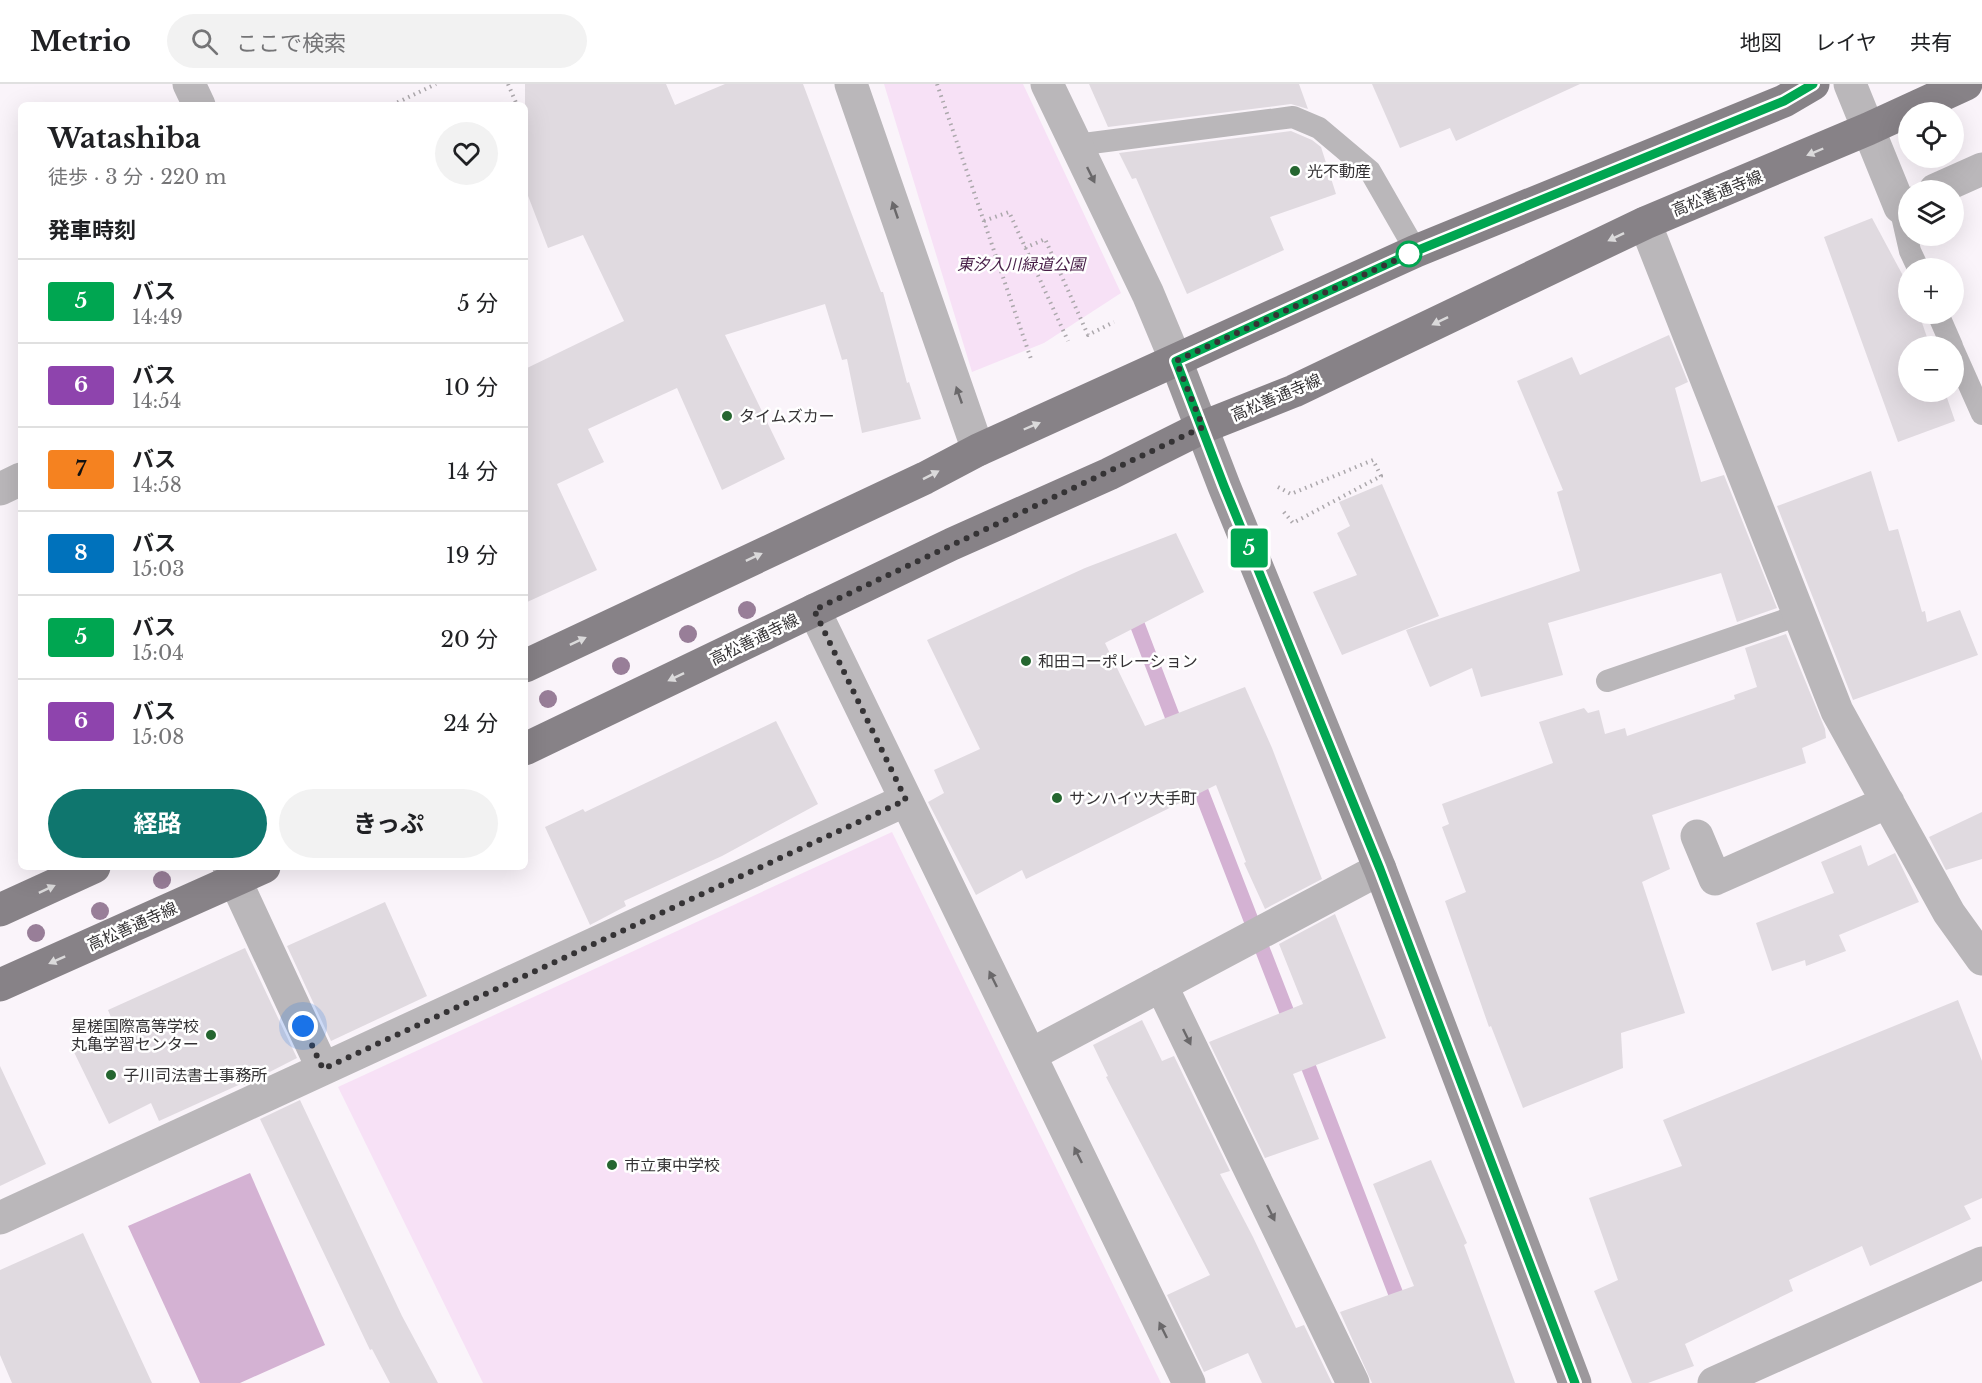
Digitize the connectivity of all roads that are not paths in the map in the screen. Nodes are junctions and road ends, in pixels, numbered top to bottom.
1 (189, 84) edge
2 (851, 84) edge
3 (1047, 84) edge
4 (1813, 84) edge
5 (1850, 84) edge
6 (1966, 84) edge
7 (1780, 93) edge
8 (198, 102) edge
9 (1869, 129) junction
10 (1077, 145) junction
11 (1982, 169) edge
12 (1957, 180) edge
13 (1898, 192) edge
14 (1645, 223) junction
15 (1416, 251) junction
16 (1176, 361) junction
17 (1964, 373) edge
18 (1982, 414) edge
19 (1203, 427) junction
20 (978, 450) junction
21 (18, 480) edge
22 (0, 489) edge
23 (814, 610) junction
24 (1799, 615) junction
25 (528, 665) edge
26 (1607, 681) dead end
27 (528, 748) edge
28 (906, 800) junction
29 (1888, 802) junction
30 (1696, 836) dead end
31 (1380, 869) junction
32 (87, 870) edge
33 (242, 871) edge
34 (0, 910) edge
35 (1982, 959) edge
36 (0, 985) edge
37 (1161, 985) junction
38 (1029, 1054) junction
39 (323, 1069) junction
40 (0, 1218) edge
41 (1982, 1263) edge
42 (1189, 1383) edge
43 (1353, 1383) edge
44 (1575, 1383) edge
45 (1714, 1383) edge

1 - 8 street
20 -> 2 street
3 - 10 street
4 - 7 main road
5 - 9 street
6 - 9 main road, 高松善通寺線
7 - 15 main road
9 - 13 street
9 -> 14 main road, 高松善通寺線
10 - 15 lane
10 -> 16 street
11 - 12 street
14 -> 19 main road, 高松善通寺線
14 - 24 street
15 - 16 main road
16 - 19 street
20 -> 16 main road
17 - 18 lane
19 - 23 main road, 高松善通寺線
19 - 31 street
25 -> 20 main road
21 - 22 street
23 -> 27 main road, 高松善通寺線
23 - 28 street
24 - 26 lane
24 - 29 street
38 -> 28 street
28 - 39 street
29 - 30 street
29 - 35 street
31 - 37 street
31 - 44 street
34 -> 32 main road
33 -> 36 main road, 高松善通寺線
33 - 39 street
37 - 38 street
37 -> 43 street
42 -> 38 street
39 - 40 street
41 - 45 street

